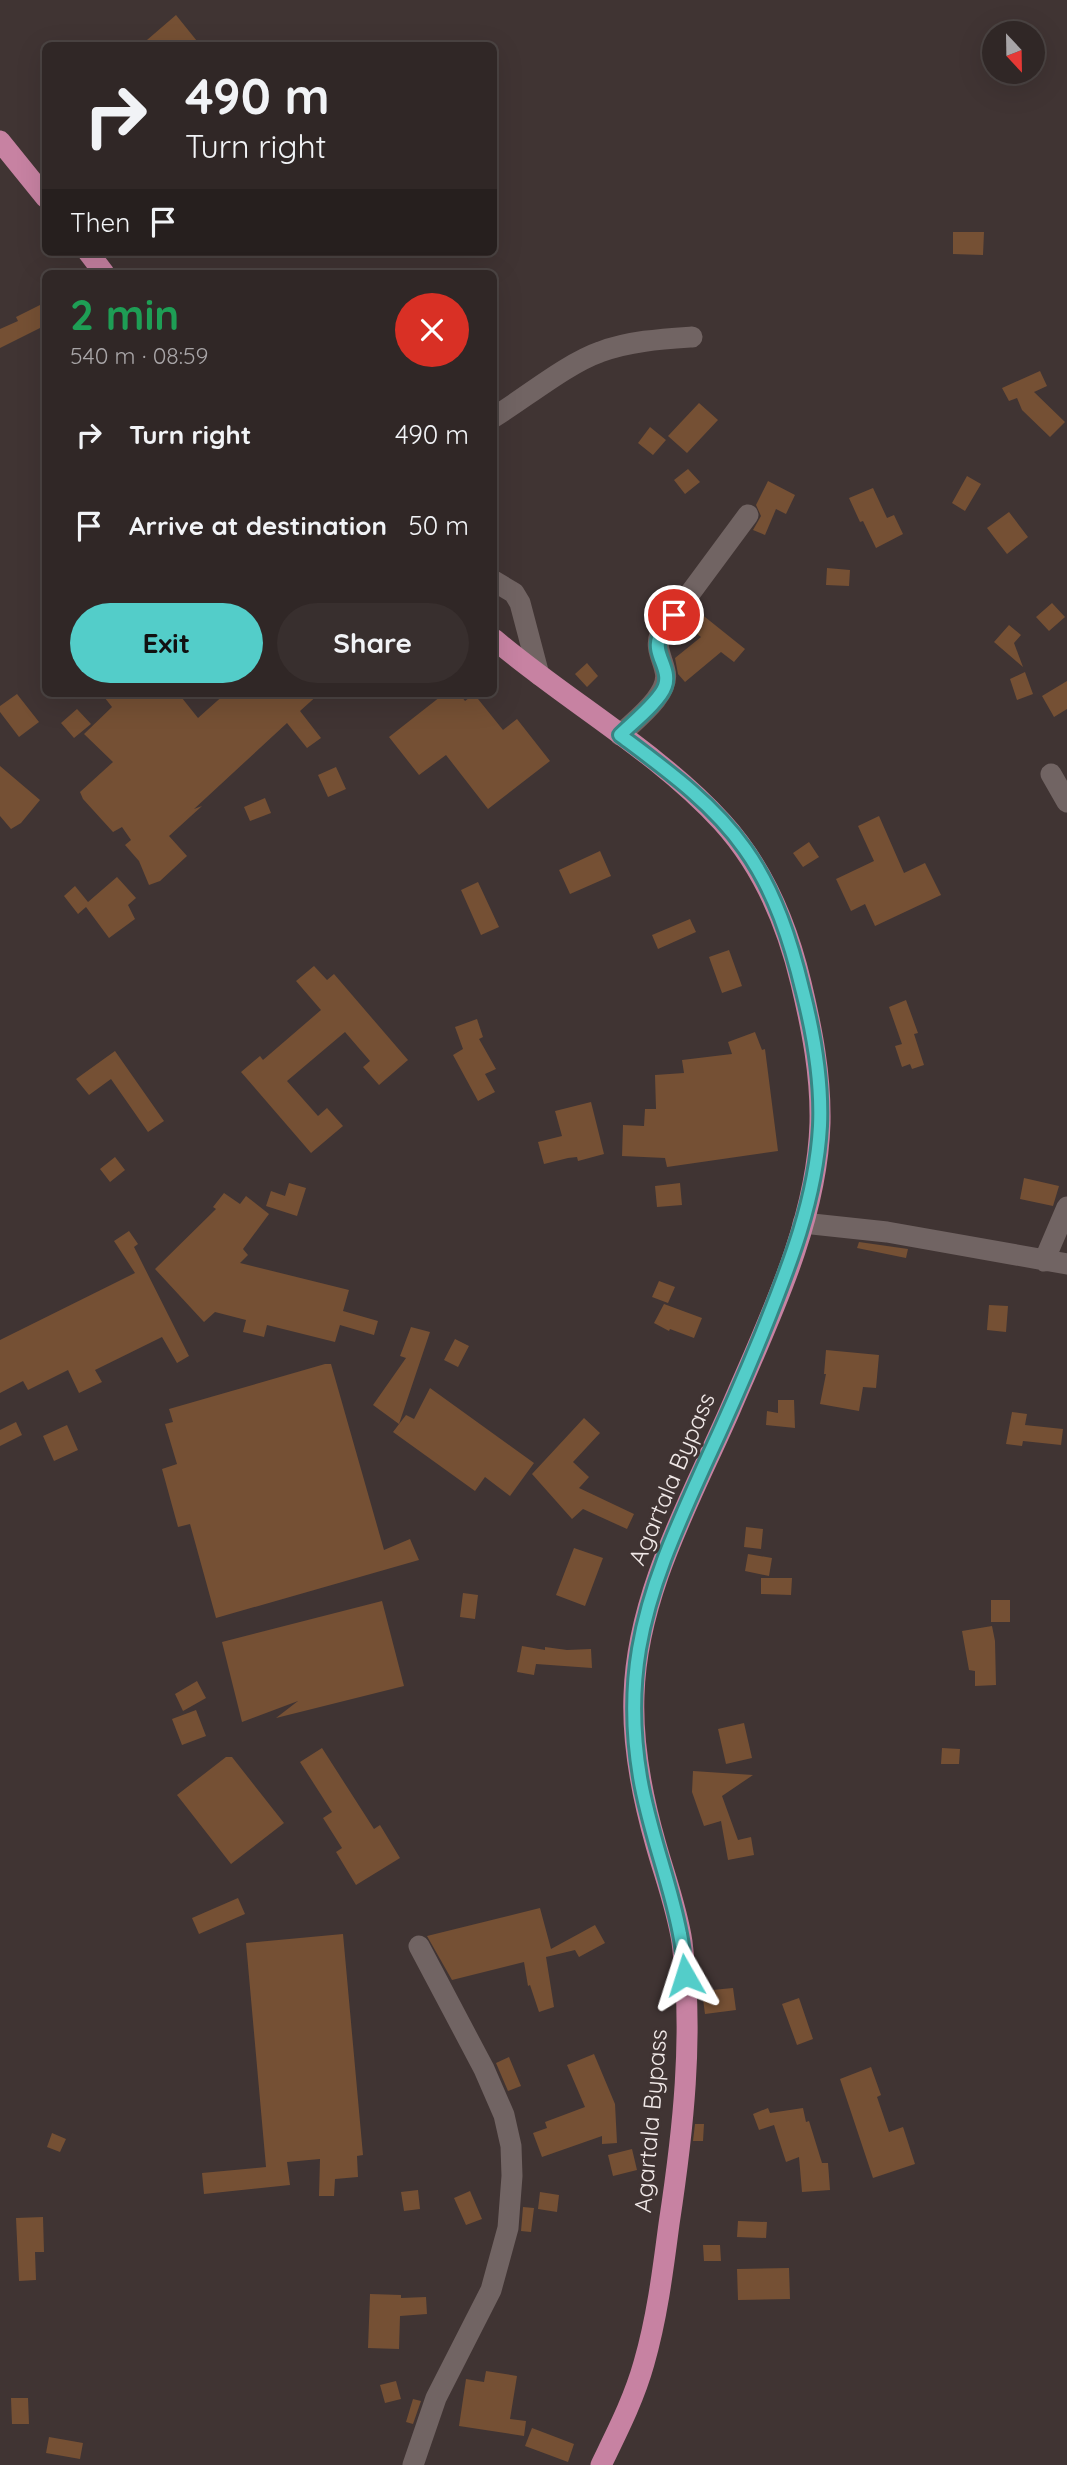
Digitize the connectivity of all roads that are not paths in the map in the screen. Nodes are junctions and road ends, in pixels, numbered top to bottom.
1 (0, 141) edge
2 (42, 193) edge
3 (91, 256) edge
4 (102, 270) edge
5 (692, 337) dead end
6 (497, 415) edge
7 (748, 515) dead end
8 (497, 583) edge
9 (497, 641) edge
10 (539, 675) junction
11 (620, 735) junction
12 (1051, 774) dead end
13 (1067, 802) edge
14 (1067, 1207) edge
15 (803, 1223) junction
16 (1044, 1261) junction
17 (1067, 1264) edge
18 (419, 1946) dead end
19 (413, 2465) edge
20 (601, 2465) edge

1 - 2 highway
3 - 4 highway
5 - 6 street
7 - 11 street
8 - 10 street
9 - 10 highway, Agartala Bypass
10 - 11 highway, Agartala Bypass
11 - 15 highway, Agartala Bypass
12 - 13 street
14 - 16 street
15 - 16 street
15 - 20 highway, Agartala Bypass
16 - 17 street
18 - 19 street

